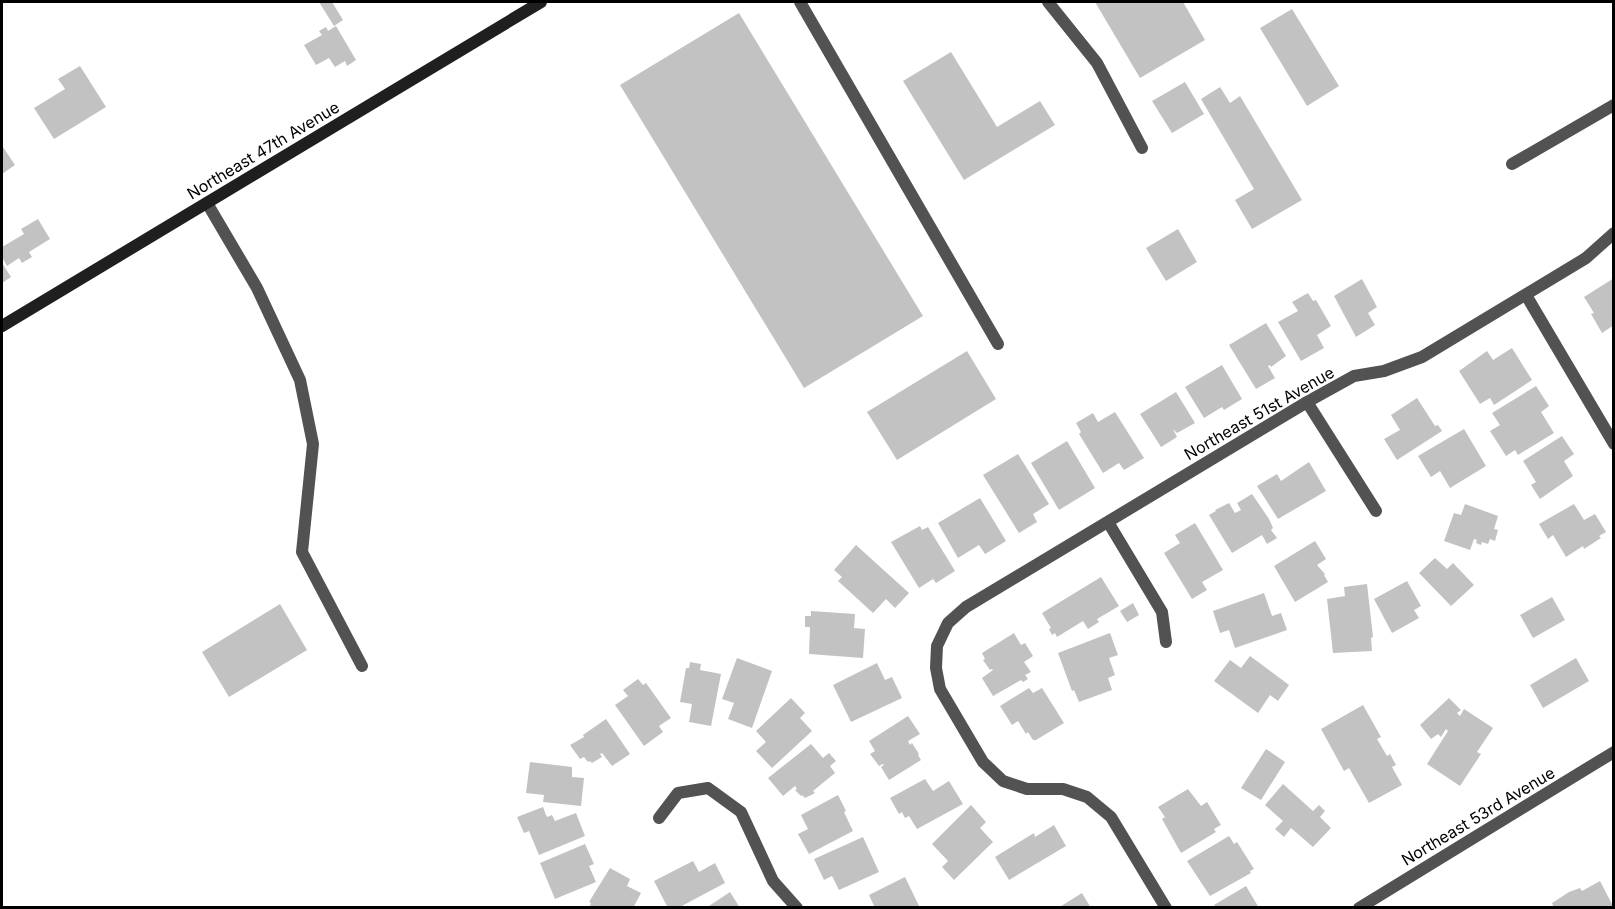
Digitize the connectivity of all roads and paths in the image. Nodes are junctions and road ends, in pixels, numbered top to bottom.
1 (541, 2) edge
2 (800, 2) edge
3 (1048, 2) edge
4 (1614, 105) edge
5 (1142, 148) dead end
6 (1512, 164) dead end
7 (207, 203) junction
8 (1614, 233) edge
9 (1526, 295) junction
10 (2, 326) edge
11 (998, 344) dead end
12 (1307, 402) junction
13 (1614, 444) edge
14 (1376, 511) dead end
15 (1108, 522) junction
16 (1166, 642) dead end
17 (362, 666) dead end
18 (1614, 752) edge
19 (659, 818) dead end
20 (797, 908) edge
21 (1166, 908) edge
22 (1359, 908) edge

1 - 7 street, Northeast 47th Avenue
2 - 11 street
3 - 5 street
4 - 6 street
7 - 10 street, Northeast 47th Avenue
7 - 17 street
8 - 9 street, Northeast 51st Avenue
9 - 12 street, Northeast 51st Avenue
9 - 13 street
12 - 14 street
12 - 15 street, Northeast 51st Avenue
15 - 16 street
15 - 21 street, Northeast 51st Avenue
18 - 22 street, Northeast 53rd Avenue
19 - 20 street

